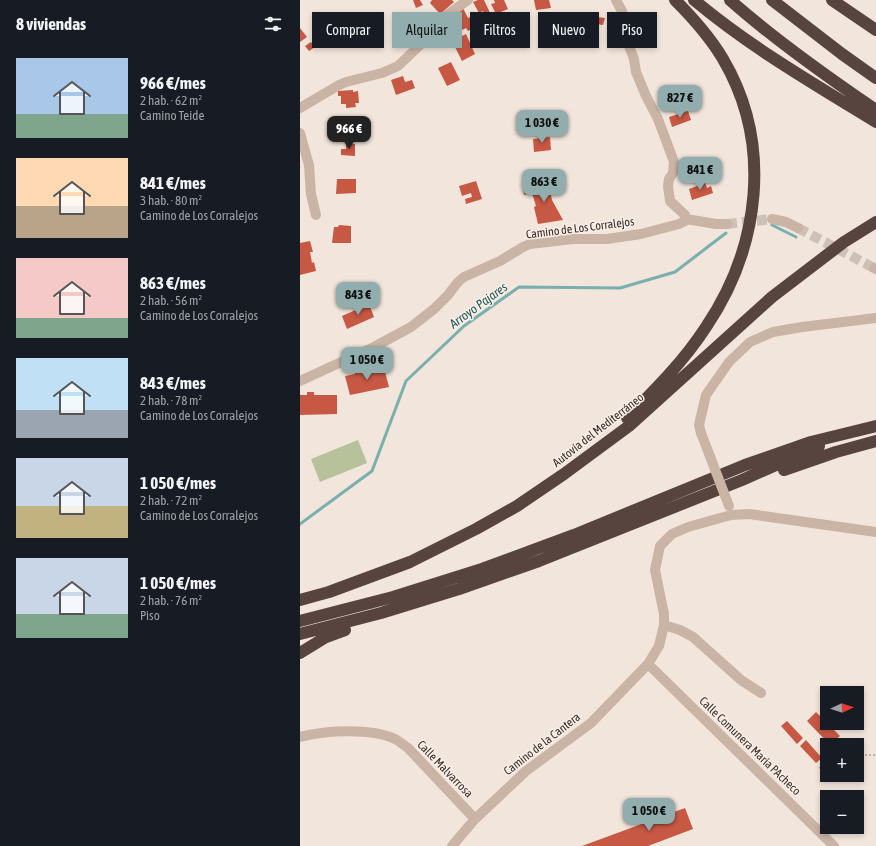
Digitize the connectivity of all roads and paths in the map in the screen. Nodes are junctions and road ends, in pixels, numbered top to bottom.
1 (468, 0) edge
2 (616, 0) edge
3 (675, 0) edge
4 (694, 0) edge
5 (730, 0) edge
6 (772, 0) edge
7 (832, 0) edge
8 (876, 30) edge
9 (876, 78) edge
10 (300, 108) edge
11 (876, 110) edge
12 (876, 122) edge
13 (300, 133) edge
14 (316, 215) dead end
15 (686, 219) junction
16 (772, 219) tunnel mouth
17 (876, 222) edge
18 (727, 224) tunnel mouth
19 (798, 228) tunnel mouth
20 (876, 318) edge
21 (300, 381) edge
22 (876, 426) edge
23 (836, 437) junction
24 (876, 441) edge
25 (607, 442) junction
26 (742, 480) junction
27 (730, 511) junction
28 (876, 532) edge
29 (300, 600) edge
30 (381, 613) junction
31 (300, 621) edge
32 (664, 625) junction
33 (300, 634) edge
34 (300, 653) edge
35 (648, 664) junction
36 (761, 693) dead end
37 (300, 737) edge
38 (864, 755) edge
39 (876, 755) edge
40 (475, 819) junction
41 (452, 846) edge
42 (834, 846) edge

1 - 10 street
2 - 15 street
3 - 25 highway
4 - 12 highway
5 - 11 highway
6 - 9 highway
7 - 8 highway
13 - 14 street
15 - 18 street
15 - 21 street, Camino de Los Corralejos
16 - 19 street
17 - 25 highway, Autovía del Mediterráneo
20 - 27 street, bridge
22 - 23 highway
23 - 26 highway
23 - 31 highway
24 - 26 highway
25 - 29 highway, Autovía del Mediterráneo
26 - 30 highway
27 - 28 street, Camino de la Cantera
27 - 32 street, Camino de la Cantera
30 - 33 highway
30 - 34 highway
32 - 35 street, Camino de la Cantera
32 - 36 street
35 - 40 street, Camino de la Cantera
35 - 42 street, Calle Comunera María PAcheco
37 - 40 street, Calle Malvarrosa
38 - 39 path
40 - 41 street, Camino de la Cantera

